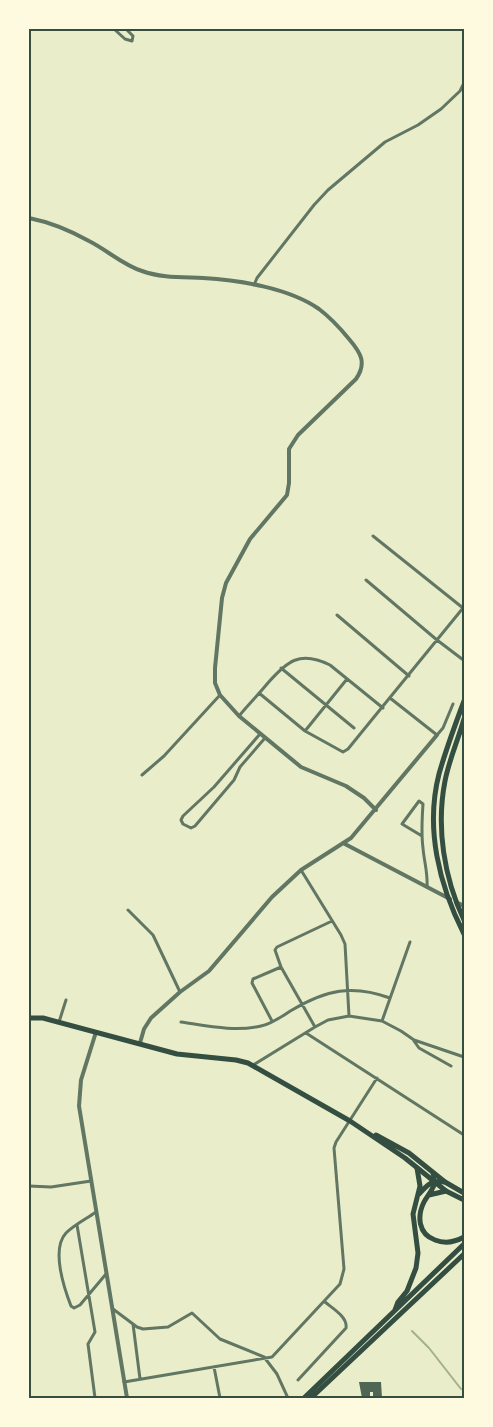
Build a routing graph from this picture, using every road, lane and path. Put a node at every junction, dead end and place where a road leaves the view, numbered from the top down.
1 (114, 29) edge
2 (126, 29) edge
3 (464, 83) edge
4 (29, 218) edge
5 (254, 286) junction
6 (373, 536) dead end
7 (366, 580) dead end
8 (337, 615) dead end
9 (437, 640) junction
10 (462, 659) dead end
11 (281, 668) junction
12 (409, 676) junction
13 (347, 679) junction
14 (259, 693) junction
15 (220, 695) junction
16 (390, 698) junction
17 (464, 701) edge
18 (453, 704) dead end
19 (326, 705) junction
20 (383, 708) junction
21 (239, 716) junction
22 (464, 719) edge
23 (354, 728) dead end
24 (305, 731) junction
25 (260, 734) junction
26 (437, 735) junction
27 (265, 738) junction
28 (142, 775) dead end
29 (376, 810) junction
30 (422, 836) junction
31 (343, 843) junction
32 (301, 870) junction
33 (427, 887) junction
34 (464, 906) edge
35 (128, 910) dead end
36 (464, 920) edge
37 (332, 921) junction
38 (464, 934) edge
39 (410, 942) dead end
40 (281, 967) junction
41 (347, 990) junction
42 (180, 992) junction
43 (390, 998) junction
44 (66, 1000) dead end
45 (302, 1004) junction
46 (349, 1016) junction
47 (29, 1018) edge
48 (382, 1021) junction
49 (59, 1022) junction
50 (181, 1022) dead end
51 (272, 1022) junction
52 (315, 1027) junction
53 (96, 1032) junction
54 (306, 1033) junction
55 (414, 1040) junction
56 (140, 1043) junction
57 (464, 1057) edge
58 (252, 1065) junction
59 (451, 1066) dead end
60 (376, 1078) junction
61 (350, 1121) junction
62 (364, 1130) junction
63 (464, 1136) edge
64 (417, 1168) junction
65 (434, 1173) junction
66 (91, 1181) junction
67 (434, 1182) junction
68 (445, 1182) junction
69 (29, 1186) edge
70 (446, 1191) junction
71 (464, 1193) edge
72 (419, 1194) junction
73 (429, 1195) junction
74 (464, 1200) edge
75 (96, 1212) junction
76 (77, 1225) junction
77 (464, 1237) edge
78 (464, 1244) edge
79 (464, 1254) edge
80 (106, 1274) junction
81 (89, 1295) junction
82 (324, 1302) junction
83 (113, 1309) junction
84 (395, 1310) junction
85 (133, 1324) junction
86 (214, 1367) junction
87 (140, 1379) junction
88 (298, 1380) dead end
89 (124, 1382) junction
90 (309, 1397) edge
91 (95, 1398) edge
92 (127, 1398) edge
93 (220, 1398) edge
94 (288, 1398) edge

1 - 2 street
3 - 5 street
4 - 5 street
5 - 15 street
6 - 9 street
7 - 9 street
8 - 12 street
9 - 10 street
9 - 12 street
11 - 13 street
11 - 14 street
11 - 19 street
12 - 16 street
13 - 19 street
13 - 20 street
14 - 21 street
14 - 24 street
15 - 21 street
15 - 28 street
16 - 20 street
16 - 26 street
17 - 38 main road
18 - 26 street
19 - 23 street
19 - 24 street
20 - 24 street
21 - 25 street
22 - 36 main road
25 - 27 street
25 - 27 street
26 - 29 street
27 - 29 street
29 - 31 street
30 - 30 street
30 - 33 street
31 - 32 street
31 - 33 street
32 - 37 street
32 - 42 street
33 - 34 street
35 - 42 street
37 - 40 street
37 - 41 street
39 - 43 street
40 - 45 street
40 - 51 street
41 - 43 street
41 - 45 street
41 - 46 street
42 - 56 street
43 - 48 street
44 - 49 street
45 - 51 street
45 - 52 street
46 - 48 street
46 - 52 street
47 - 49 main road
48 - 55 street
49 - 53 main road
50 - 51 street
52 - 54 street
53 - 56 main road
53 - 66 street
54 - 58 street
54 - 60 street
55 - 57 street
55 - 59 street
56 - 58 main road
58 - 61 main road
60 - 61 street
60 - 63 street
61 - 62 main road
61 - 82 street
62 - 64 main road
62 - 65 main road
64 - 67 main road
64 - 72 main road
65 - 67 main road
65 - 68 main road
66 - 69 street
66 - 75 street
67 - 68 main road
67 - 70 main road
67 - 72 main road
67 - 73 main road
68 - 71 main road
70 - 73 main road
70 - 74 main road
72 - 84 main road
73 - 77 main road
75 - 76 street
75 - 80 street
76 - 81 street
76 - 81 street
78 - 84 main road
79 - 90 main road
80 - 81 street
80 - 83 street
81 - 91 street
82 - 86 street
82 - 88 street
83 - 85 street
83 - 89 street
84 - 90 main road
85 - 87 street
85 - 94 street
86 - 87 street
86 - 93 street
87 - 89 street
89 - 92 street

